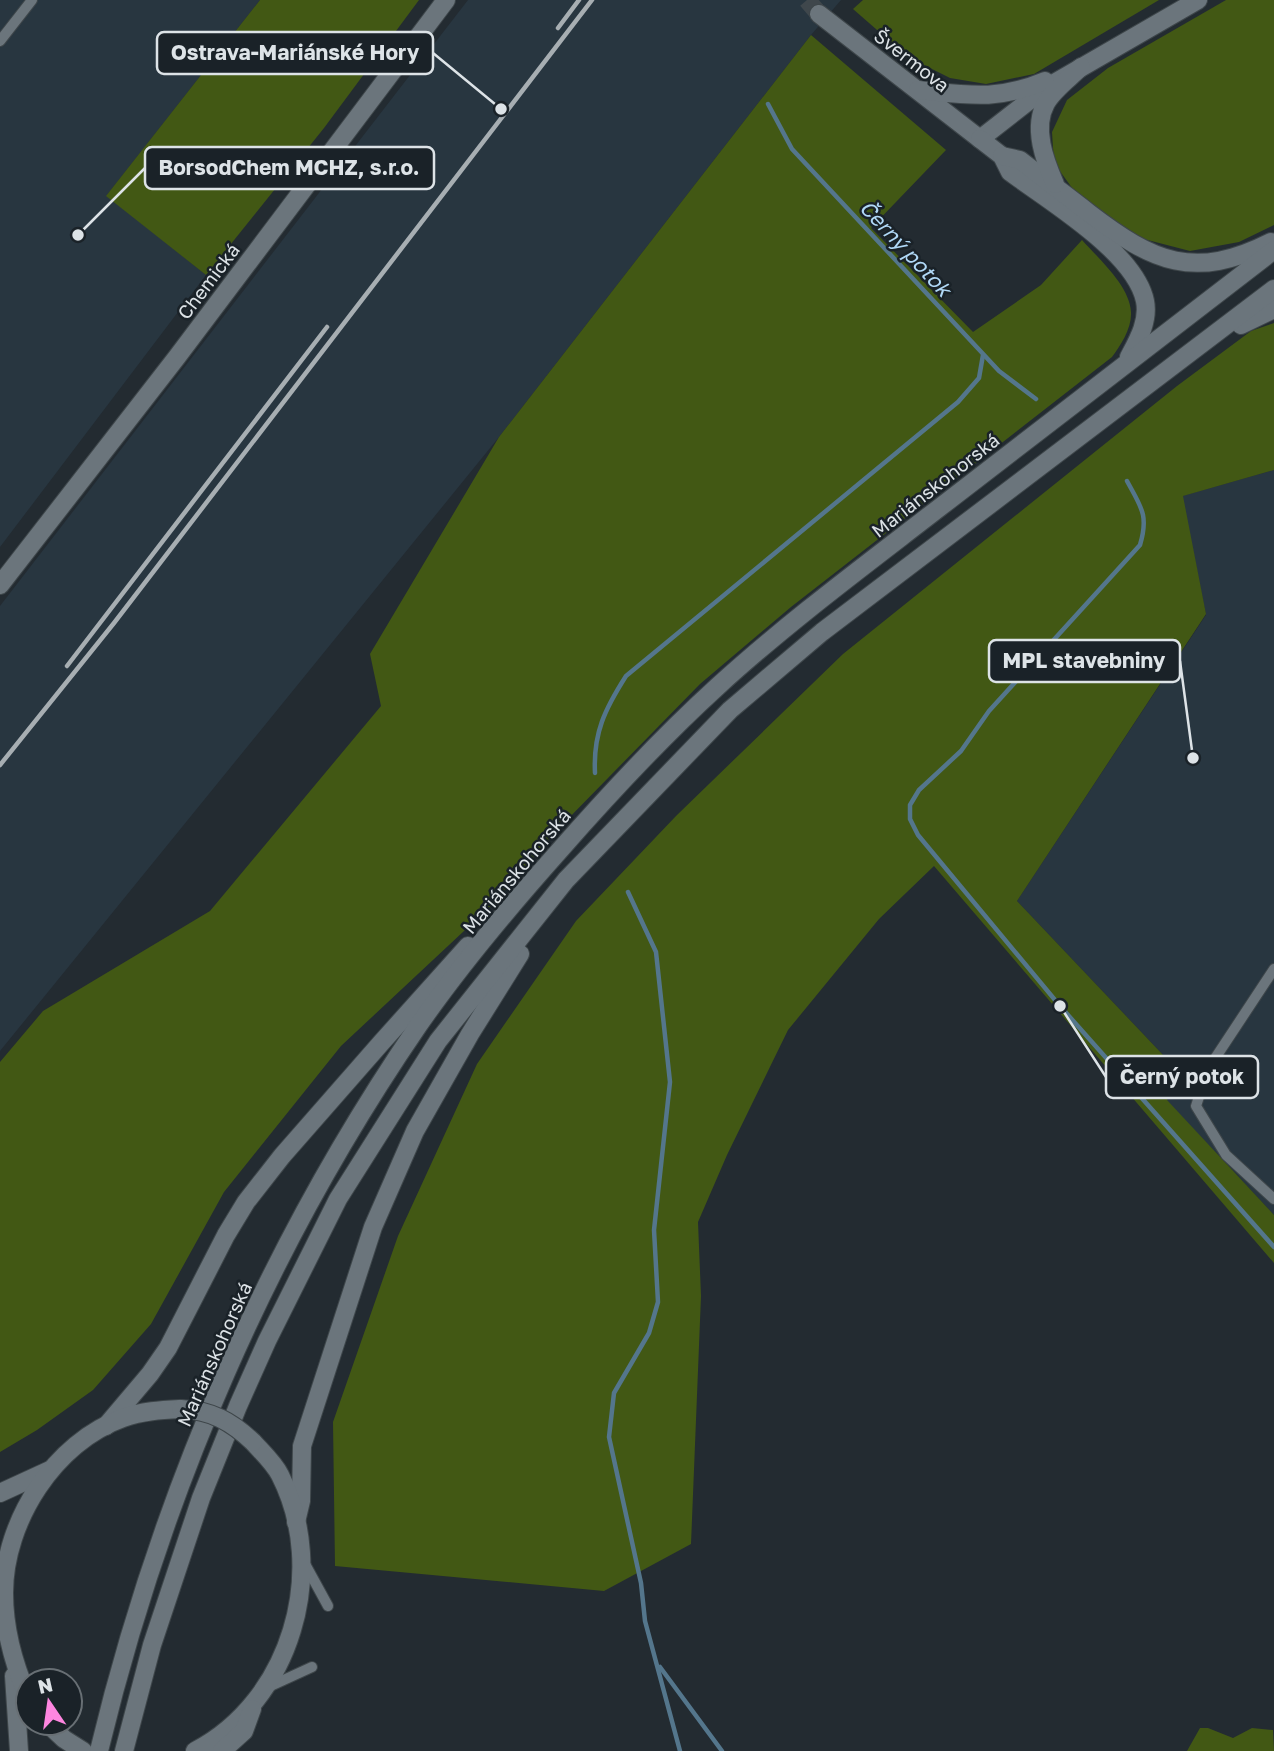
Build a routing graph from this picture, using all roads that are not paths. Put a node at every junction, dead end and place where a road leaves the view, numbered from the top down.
1 (32, 0) edge
2 (446, 0) edge
3 (1198, 0) edge
4 (819, 14) tunnel mouth
5 (0, 41) edge
6 (1081, 66) junction
7 (917, 90) junction
8 (980, 139) junction
9 (1002, 156) junction
10 (1056, 187) junction
11 (1274, 241) edge
12 (1274, 250) edge
13 (1274, 289) edge
14 (1274, 309) edge
15 (1206, 341) junction
16 (1126, 363) junction
17 (0, 585) edge
18 (566, 880) junction
19 (509, 908) junction
20 (1274, 970) edge
21 (1274, 1199) edge
22 (106, 1426) junction
23 (50, 1470) junction
24 (0, 1493) edge
25 (296, 1522) junction
26 (302, 1559) junction
27 (328, 1606) dead end
28 (3, 1612) edge
29 (11, 1644) junction
30 (19, 1667) edge
31 (312, 1667) dead end
32 (259, 1696) junction
33 (62, 1737) edge
34 (19, 1751) edge
35 (83, 1751) edge
36 (99, 1751) edge
37 (124, 1751) edge
38 (195, 1751) edge
39 (222, 1751) edge

1 - 5 lane
2 - 17 main road, Chemická
3 - 6 main road
4 - 7 main road, Švermova
6 - 7 main road
6 - 8 main road
6 - 10 main road
7 - 8 main road, Švermova
8 - 9 main road, Švermova
9 - 10 main road
9 - 16 main road
10 - 11 main road
12 - 16 main road, Mariánskohorská
13 - 15 main road
14 - 15 main road
15 - 18 main road
16 - 19 main road, Mariánskohorská
18 - 25 main road
18 - 37 main road
19 - 22 main road
19 - 36 main road, Mariánskohorská
20 - 21 lane
22 - 23 main road
22 - 25 main road, bridge
23 - 24 main road
23 - 28 main road
25 - 26 main road
26 - 27 lane
26 - 32 main road
28 - 29 main road
29 - 30 main road
29 - 34 main road
31 - 32 lane
32 - 38 main road
32 - 39 main road
33 - 35 main road

